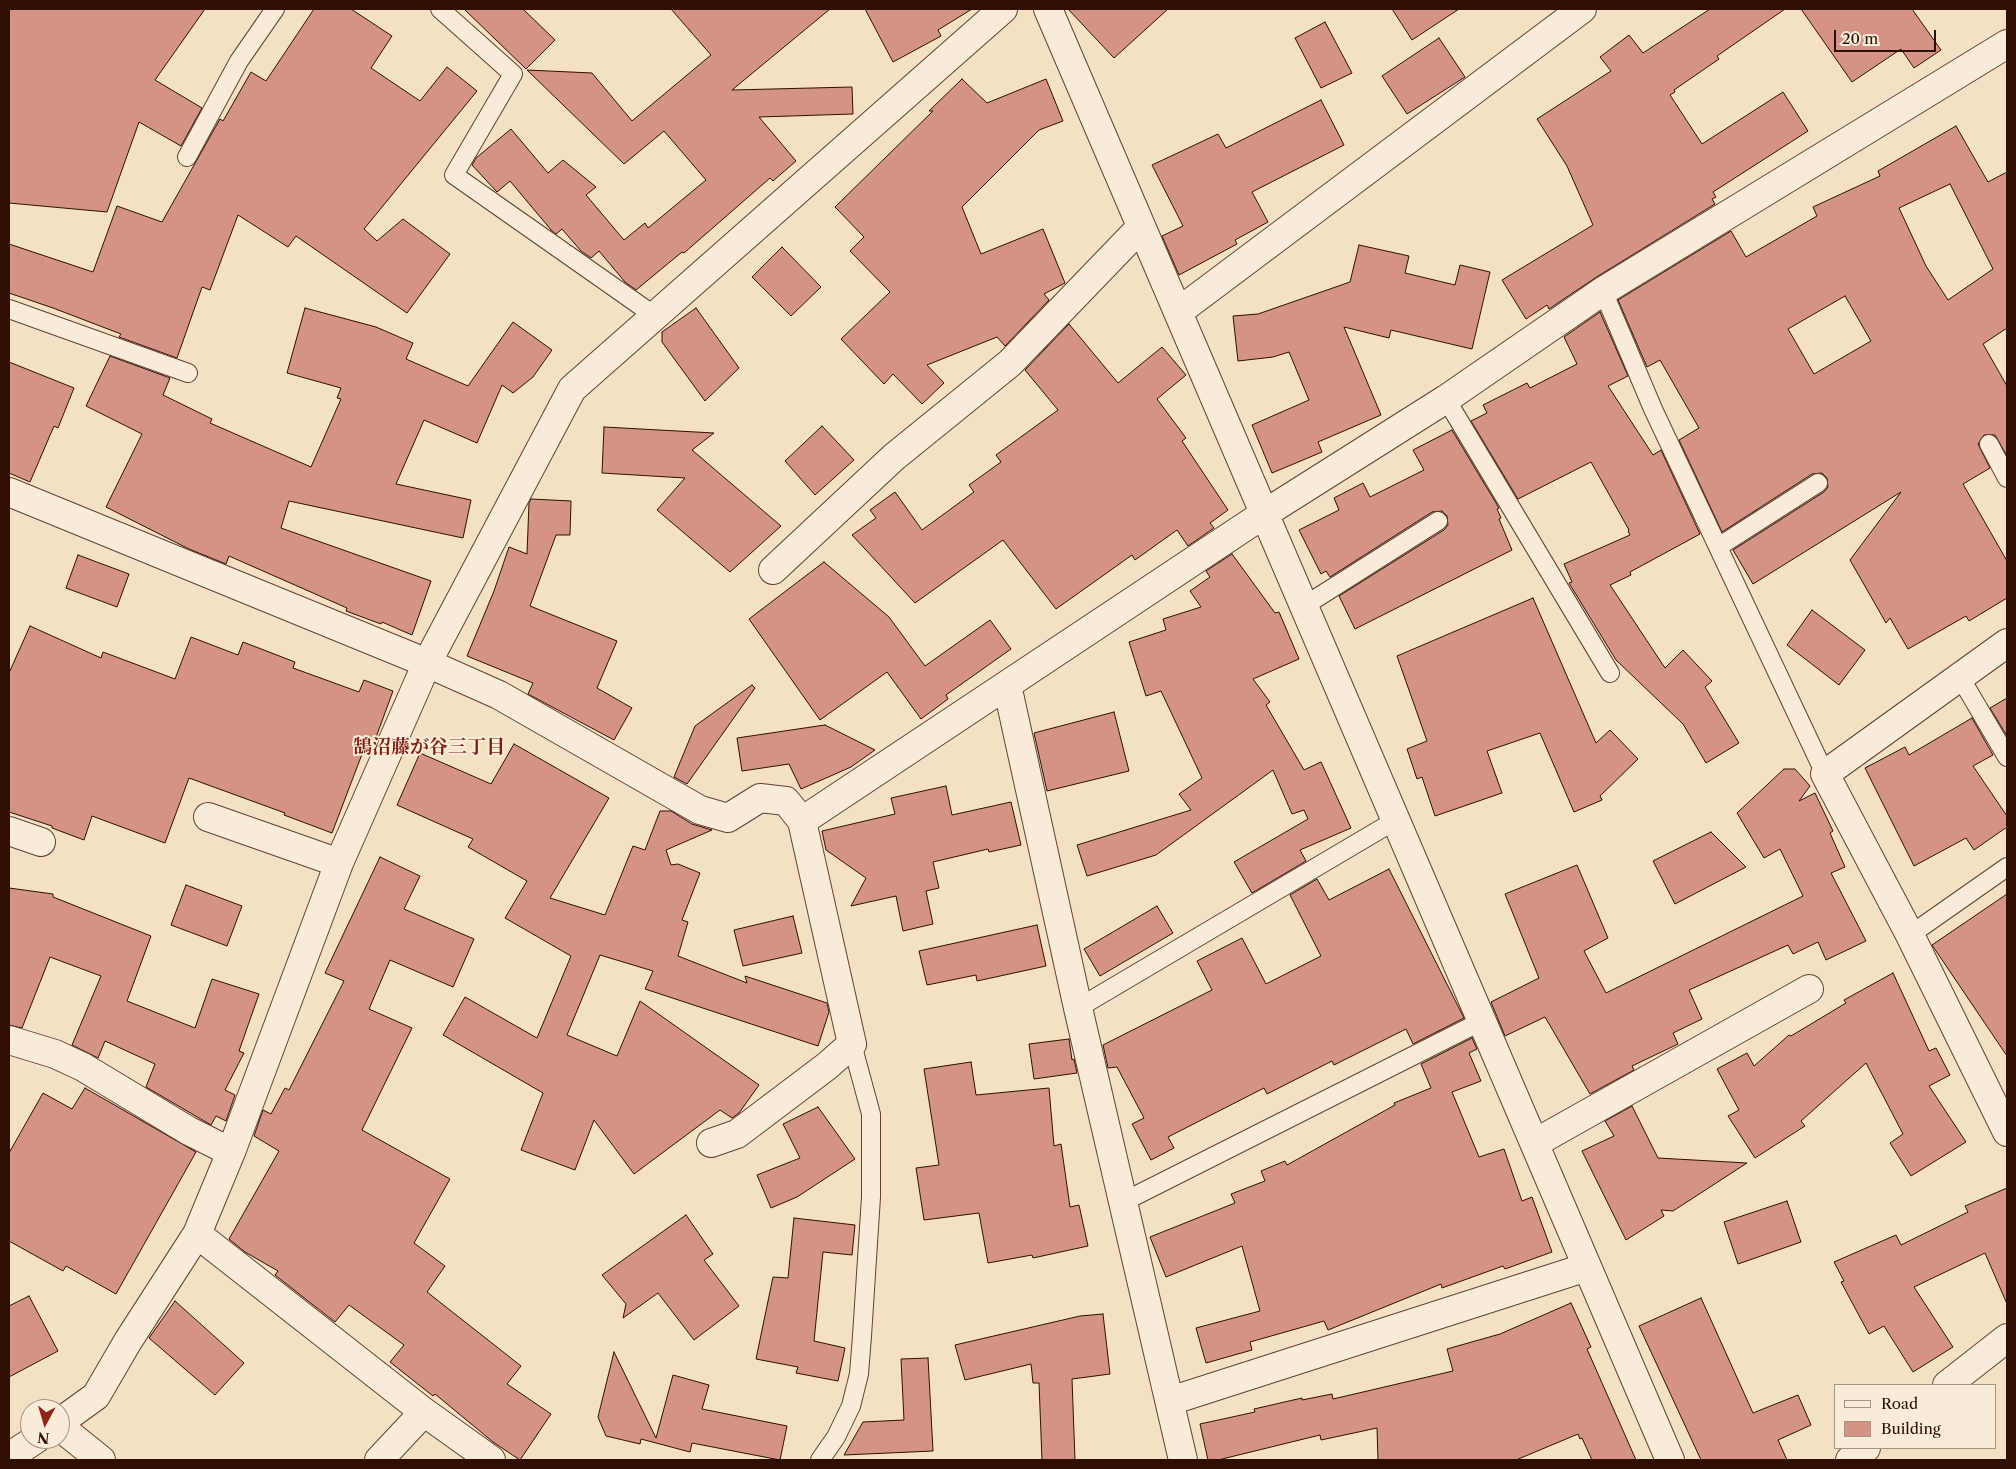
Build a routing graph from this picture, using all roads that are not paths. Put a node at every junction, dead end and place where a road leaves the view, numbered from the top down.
1 (275, 9) edge
2 (440, 9) edge
3 (1003, 9) edge
4 (1048, 9) edge
5 (1582, 9) edge
6 (2007, 44) edge
7 (187, 157) dead end
8 (1141, 227) junction
9 (1603, 291) junction
10 (9, 310) edge
11 (1178, 312) junction
12 (656, 316) junction
13 (188, 373) dead end
14 (1446, 399) junction
15 (1989, 444) dead end
16 (2007, 478) edge
17 (1818, 483) dead end
18 (9, 492) edge
19 (1264, 514) junction
20 (1438, 521) dead end
21 (1718, 547) junction
22 (773, 570) dead end
23 (1304, 606) junction
24 (2007, 643) edge
25 (427, 663) junction
26 (1610, 673) dead end
27 (1960, 677) junction
28 (1008, 685) junction
29 (2007, 757) edge
30 (1825, 774) junction
31 (208, 817) dead end
32 (1396, 820) junction
33 (802, 821) junction
34 (9, 831) edge
35 (41, 842) dead end
36 (339, 863) junction
37 (2007, 867) edge
38 (1910, 935) junction
39 (1809, 989) dead end
40 (1078, 1008) junction
41 (1482, 1021) junction
42 (9, 1040) edge
43 (852, 1044) junction
44 (2007, 1132) edge
45 (711, 1142) dead end
46 (1535, 1143) junction
47 (231, 1152) junction
48 (1125, 1202) junction
49 (197, 1234) junction
50 (1587, 1267) junction
51 (2007, 1338) edge
52 (1947, 1384) edge
53 (1170, 1401) junction
54 (424, 1412) junction
55 (70, 1415) edge
56 (70, 1435) edge
57 (21, 1449) edge
58 (1865, 1449) edge
59 (9, 1457) edge
60 (101, 1460) edge
61 (379, 1460) edge
62 (491, 1460) edge
63 (820, 1460) edge
64 (1183, 1460) edge
65 (1670, 1460) edge
66 (1850, 1460) edge

1 - 7 lane
2 - 12 lane
3 - 12 street
4 - 8 street
5 - 11 street
6 - 9 street
8 - 11 street
8 - 22 street
9 - 14 street
9 - 21 lane
10 - 13 lane
11 - 19 street
12 - 25 street
14 - 19 street
14 - 26 lane
15 - 16 lane
17 - 21 lane
18 - 25 street
19 - 23 street
19 - 28 street
20 - 23 lane
21 - 30 lane
23 - 32 street
24 - 27 street
25 - 33 street
25 - 36 street
27 - 29 lane
27 - 30 street
28 - 33 street
28 - 40 street
30 - 38 street
31 - 36 street
32 - 40 lane
32 - 41 street
33 - 43 street
34 - 35 street
36 - 47 street
37 - 38 lane
38 - 44 street
39 - 46 street
40 - 48 street
41 - 46 street
41 - 48 lane
42 - 47 street
43 - 45 street
43 - 63 lane
46 - 50 street
47 - 49 street
48 - 53 street
49 - 54 street
49 - 55 street
50 - 53 street
50 - 65 street
51 - 52 street
53 - 64 street
54 - 61 street
54 - 62 street
56 - 60 street
57 - 59 street
58 - 66 street

